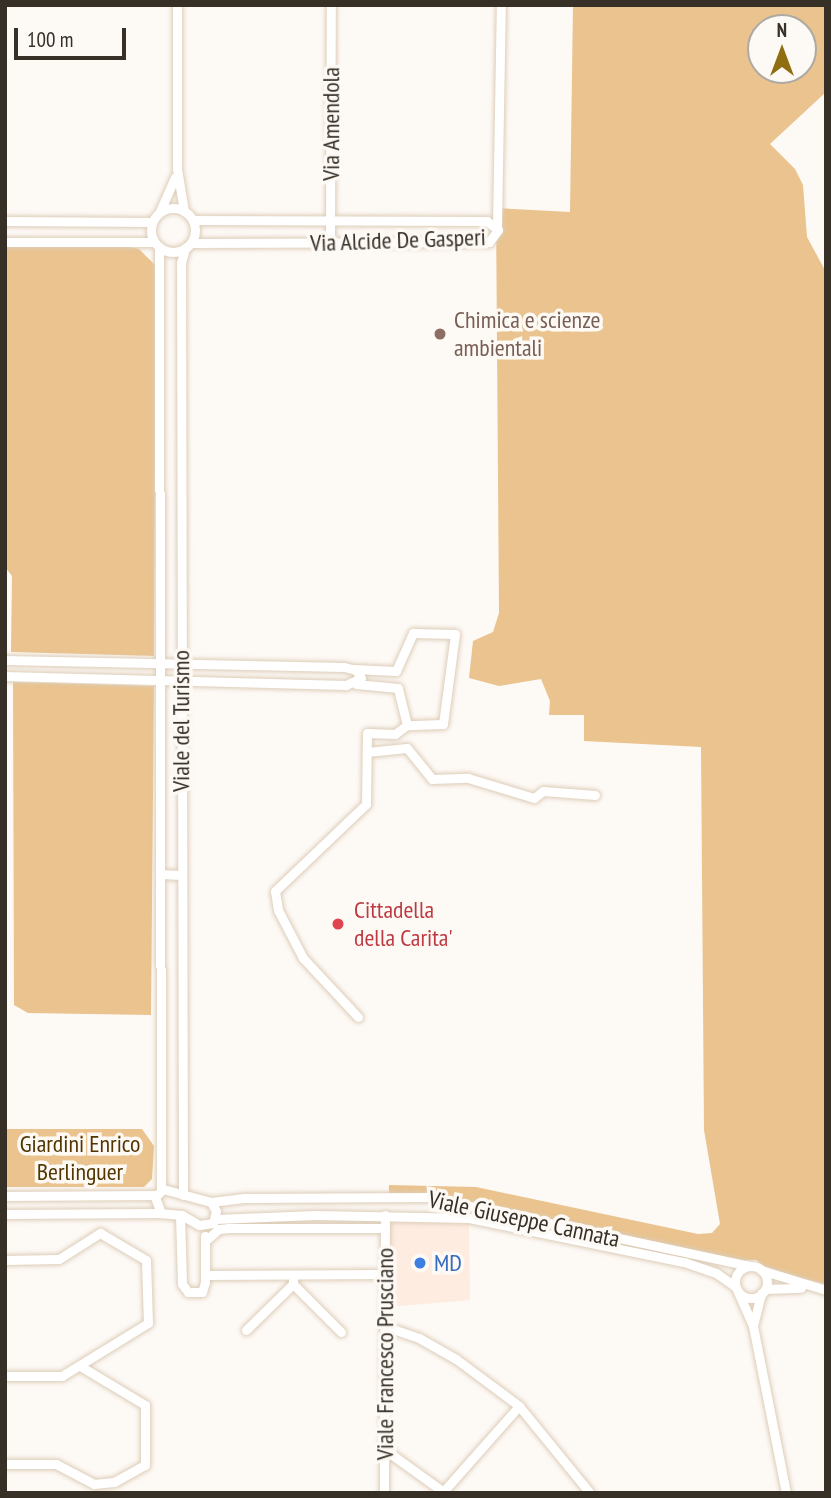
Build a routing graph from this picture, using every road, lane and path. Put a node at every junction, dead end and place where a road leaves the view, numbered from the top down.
1 (177, 5) edge
2 (331, 5) edge
3 (500, 5) edge
4 (177, 169) junction
5 (160, 211) junction
6 (184, 211) junction
7 (193, 220) junction
8 (5, 221) edge
9 (330, 221) junction
10 (152, 222) junction
11 (497, 225) junction
12 (5, 242) edge
13 (330, 243) junction
14 (156, 245) junction
15 (188, 246) junction
16 (5, 660) edge
17 (161, 663) junction
18 (181, 664) junction
19 (353, 669) junction
20 (5, 676) edge
21 (161, 679) junction
22 (181, 679) junction
23 (356, 684) junction
24 (407, 725) junction
25 (367, 752) junction
26 (596, 794) dead end
27 (161, 874) junction
28 (181, 875) junction
29 (358, 1017) dead end
30 (162, 1075) junction
31 (182, 1075) junction
32 (158, 1193) junction
33 (183, 1195) junction
34 (5, 1196) edge
35 (211, 1202) junction
36 (161, 1213) junction
37 (5, 1214) edge
38 (99, 1214) junction
39 (180, 1215) junction
40 (385, 1215) junction
41 (215, 1219) junction
42 (206, 1226) junction
43 (385, 1228) junction
44 (100, 1233) junction
45 (205, 1241) junction
46 (5, 1260) edge
47 (756, 1268) junction
48 (384, 1274) junction
49 (205, 1275) junction
50 (293, 1279) junction
51 (737, 1289) junction
52 (763, 1291) junction
53 (826, 1291) edge
54 (384, 1326) junction
55 (753, 1326) junction
56 (246, 1330) dead end
57 (341, 1332) dead end
58 (80, 1366) junction
59 (5, 1376) edge
60 (519, 1406) junction
61 (384, 1449) junction
62 (5, 1464) edge
63 (101, 1488) edge
64 (443, 1492) edge
65 (384, 1493) edge
66 (590, 1493) edge
67 (786, 1493) edge

1 - 4 street
2 - 9 street, Via Amendola
3 - 11 street
4 - 5 street
4 - 6 street
5 - 6 street
5 - 10 street
6 - 7 street
7 - 9 street, Via Alcide De Gasperi
7 - 15 street
8 - 10 street
9 - 11 street, Via Alcide De Gasperi
9 - 13 street, Via Amendola
10 - 14 street
11 - 13 street, Via Alcide De Gasperi
12 - 14 street
13 - 15 street, Via Alcide De Gasperi
14 - 15 street
14 - 17 street, Viale del Turismo
15 - 18 street, Viale del Turismo
16 - 17 street
17 - 18 street
17 - 21 street, Viale del Turismo
18 - 19 street
18 - 22 street, Viale del Turismo
19 - 23 street
19 - 24 street
20 - 21 street
21 - 22 street
21 - 27 street, Viale del Turismo
22 - 23 street
22 - 28 street, Viale del Turismo
23 - 24 street
24 - 25 street
25 - 26 street
25 - 29 street
27 - 28 street
27 - 30 street, Viale del Turismo
28 - 31 street, Viale del Turismo
30 - 31 street
30 - 32 street, Viale del Turismo
31 - 33 street, Viale del Turismo
32 - 33 street, Viale Giuseppe Cannata
32 - 34 street, Viale Giuseppe Cannata
32 - 36 street
33 - 35 street, Viale Giuseppe Cannata
35 - 41 street
35 - 47 street, Viale Giuseppe Cannata
36 - 38 street
36 - 39 street
37 - 38 street
38 - 44 street
39 - 42 street
39 - 49 street
40 - 41 street, Viale Giuseppe Cannata
40 - 43 street, Viale Francesco Prusciano
40 - 51 street, Viale Giuseppe Cannata
41 - 42 street
42 - 45 street
43 - 45 street
43 - 48 street, Viale Francesco Prusciano
44 - 46 street
44 - 58 street
45 - 49 street
47 - 51 street
47 - 52 street
47 - 53 street, Viale Giuseppe Cannata
48 - 50 street
48 - 54 street, Viale Francesco Prusciano
49 - 50 street
50 - 56 street
50 - 57 street
51 - 52 street
51 - 55 street
52 - 53 street, Viale Giuseppe Cannata
52 - 55 street
54 - 60 street
54 - 61 street, Viale Francesco Prusciano
55 - 67 street
58 - 59 street
58 - 63 street
60 - 64 street
60 - 66 street
61 - 64 street
61 - 65 street, Viale Francesco Prusciano
62 - 63 street

